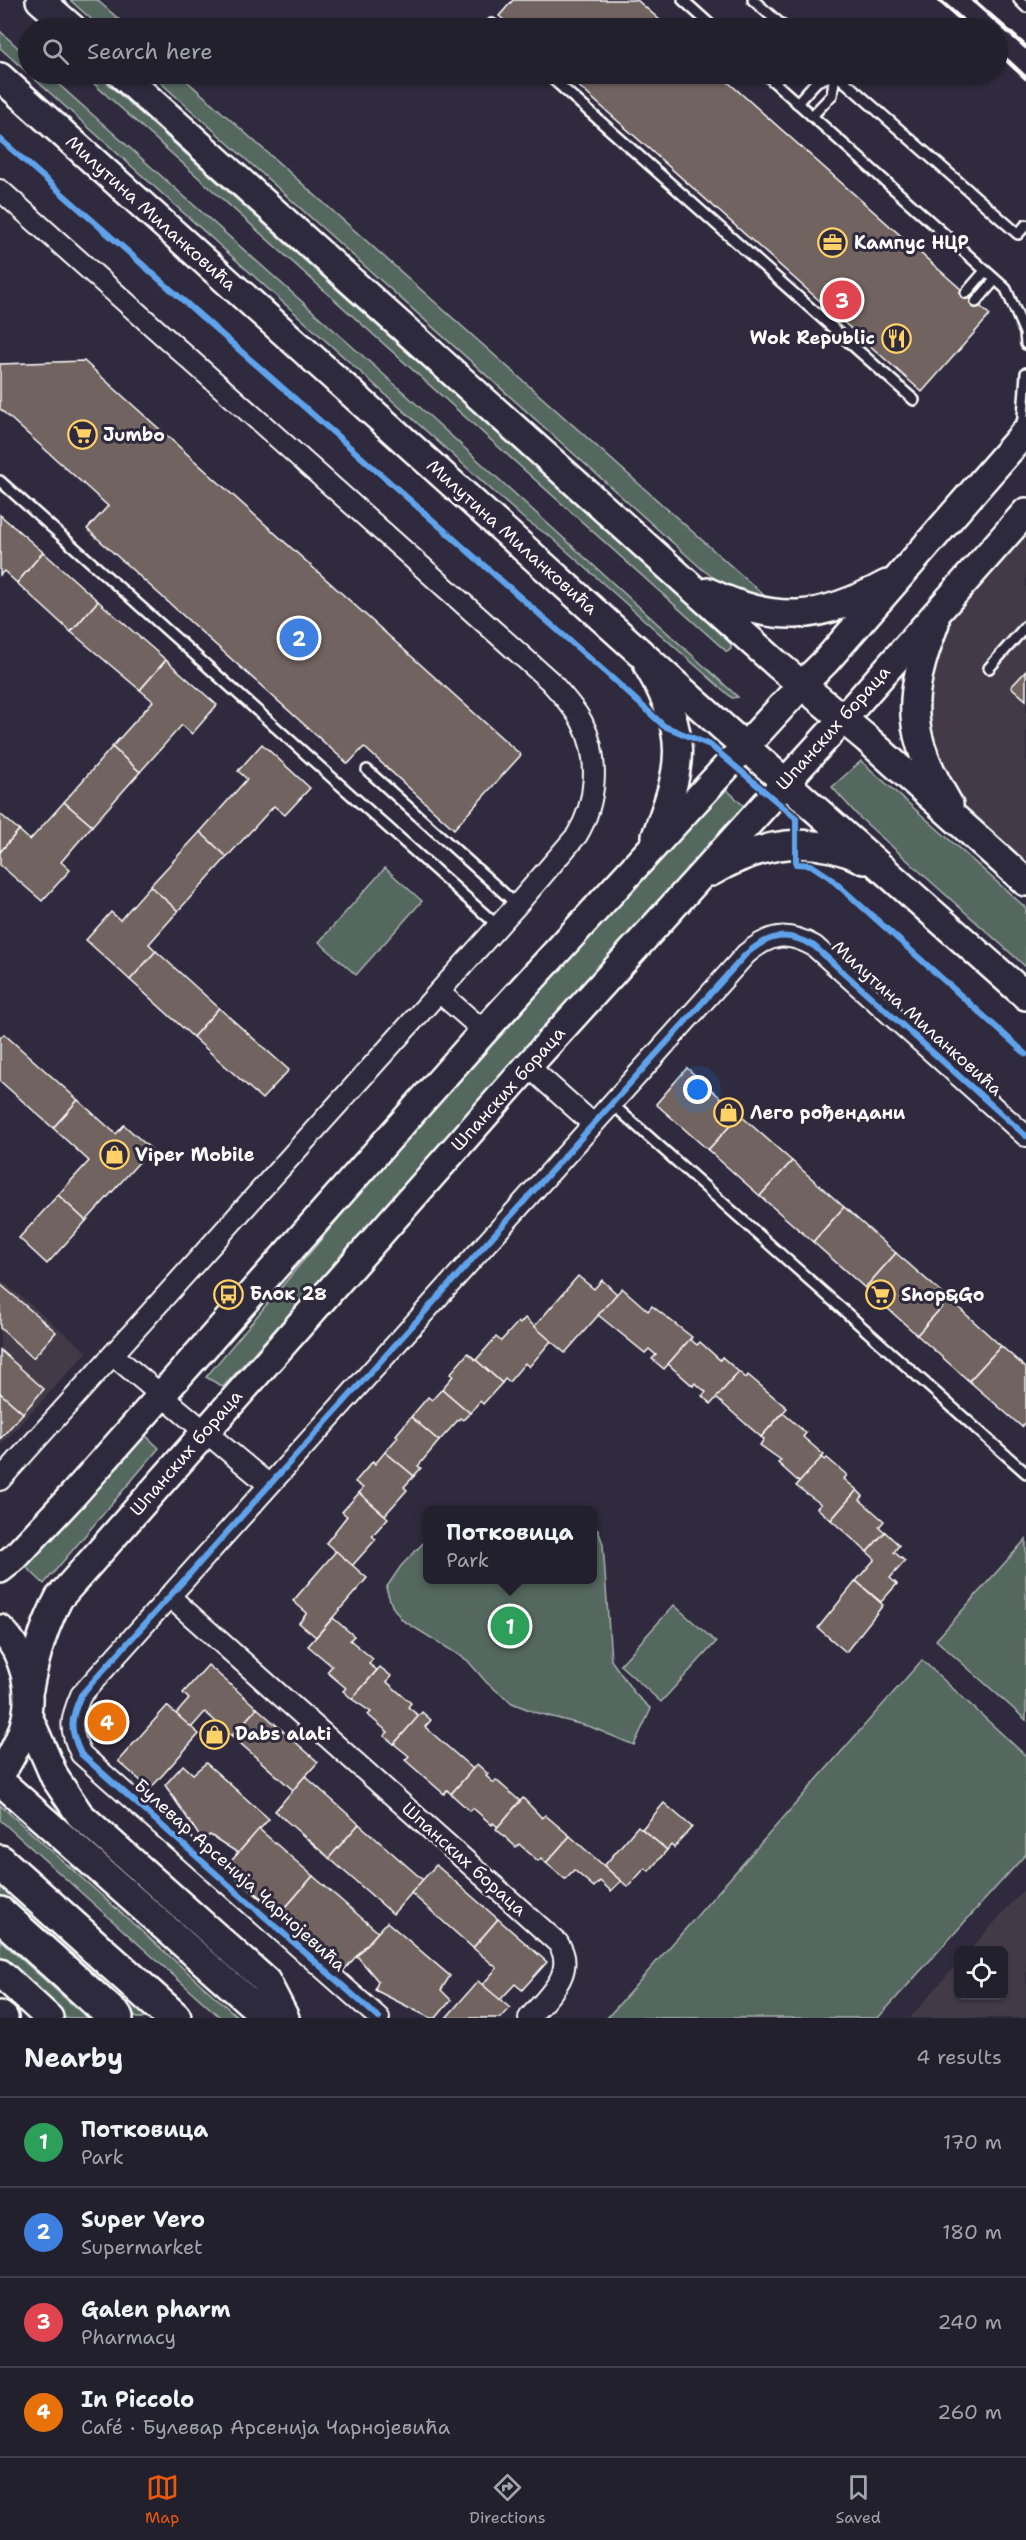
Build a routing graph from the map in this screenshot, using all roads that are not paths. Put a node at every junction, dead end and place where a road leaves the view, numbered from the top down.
1 (40, 0) edge
2 (683, 0) edge
3 (753, 0) edge
4 (1018, 0) edge
5 (1026, 7) edge
6 (61, 18) edge
7 (703, 18) edge
8 (774, 18) edge
9 (0, 77) edge
10 (133, 84) edge
11 (558, 84) edge
12 (776, 84) edge
13 (814, 84) edge
14 (834, 84) edge
15 (846, 84) edge
16 (797, 103) junction
17 (812, 116) junction
18 (0, 190) edge
19 (1026, 225) edge
20 (1018, 234) junction
21 (1026, 241) edge
22 (985, 271) junction
23 (995, 280) junction
24 (966, 293) dead end
25 (976, 302) dead end
26 (1025, 334) edge
27 (1026, 344) edge
28 (897, 370) dead end
29 (1026, 373) edge
30 (890, 379) junction
31 (908, 379) dead end
32 (900, 388) junction
33 (914, 400) dead end
34 (1024, 434) edge
35 (0, 481) edge
36 (1026, 512) edge
37 (899, 578) junction
38 (685, 582) junction
39 (940, 608) junction
40 (1026, 626) edge
41 (640, 652) junction
42 (989, 668) dead end
43 (801, 685) junction
44 (842, 720) junction
45 (745, 747) junction
46 (367, 770) dead end
47 (786, 782) junction
48 (960, 822) junction
49 (650, 850) junction
50 (885, 870) junction
51 (1026, 882) edge
52 (691, 886) junction
53 (517, 905) junction
54 (498, 926) junction
55 (439, 992) junction
56 (1026, 996) edge
57 (484, 1031) junction
58 (528, 1066) junction
59 (612, 1103) junction
60 (593, 1124) junction
61 (1026, 1136) edge
62 (114, 1355) junction
63 (161, 1395) junction
64 (205, 1431) junction
65 (1026, 1473) edge
66 (0, 1480) edge
67 (268, 1484) junction
68 (7, 1563) edge
69 (169, 1596) junction
70 (0, 1629) edge
71 (29, 1689) junction
72 (28, 1716) junction
73 (0, 1776) edge
74 (0, 1781) edge
75 (0, 1862) edge
76 (0, 1914) edge
77 (0, 1973) edge
78 (0, 2015) edge
79 (4, 2018) edge
80 (49, 2018) edge
81 (116, 2018) edge
82 (174, 2018) edge
83 (267, 2018) edge
84 (285, 2018) edge
85 (379, 2018) edge
86 (529, 2018) edge

1 - 6 street
2 - 7 lane
3 - 8 lane
4 - 5 lane
9 - 41 street, Милутина Миланковића
10 - 38 street
11 - 30 lane
12 - 16 lane
13 - 16 lane
14 - 17 lane
15 - 20 lane
16 - 17 lane
17 - 22 lane
18 - 53 street
19 - 20 lane
20 - 21 lane
22 - 23 lane
22 - 24 lane
23 - 25 lane
23 - 26 lane
26 - 27 lane
28 - 30 lane
29 - 34 lane
30 - 32 lane
31 - 32 lane
32 - 33 lane
34 - 37 street
35 - 54 lane
36 - 39 street, Шпанских бораца
37 - 38 street
37 - 43 street
38 - 43 street
39 - 44 street, Шпанских бораца
39 - 48 street
40 - 42 lane
41 - 45 street, Милутина Миланковића
41 - 49 street
43 - 44 street
43 - 45 street
44 - 47 street, Шпанских бораца
44 - 48 street
45 - 47 street, Милутина Миланковића
45 - 49 street
46 - 53 lane
47 - 50 street, Милутина Миланковића
47 - 52 street, Шпанских бораца
48 - 51 street
49 - 57 street
50 - 52 street
50 - 56 street, Милутина Миланковића
52 - 58 street, Шпанских бораца
53 - 54 street
54 - 55 street
55 - 57 street
55 - 62 street
57 - 63 street
58 - 60 street
58 - 64 street, Шпанских бораца
59 - 60 street
59 - 61 street, Милутина Миланковића
59 - 65 lane
60 - 67 street
62 - 63 street
62 - 66 street
63 - 64 street
63 - 68 street
64 - 67 street
64 - 71 street, Шпанских бораца
67 - 69 street
69 - 85 street, Булевар Арсенија Чарнојевића
69 - 86 street, Шпанских бораца
70 - 71 street
71 - 72 street
72 - 73 street
72 - 84 street
74 - 83 street
75 - 82 highway
76 - 81 highway
77 - 80 street
78 - 79 street

